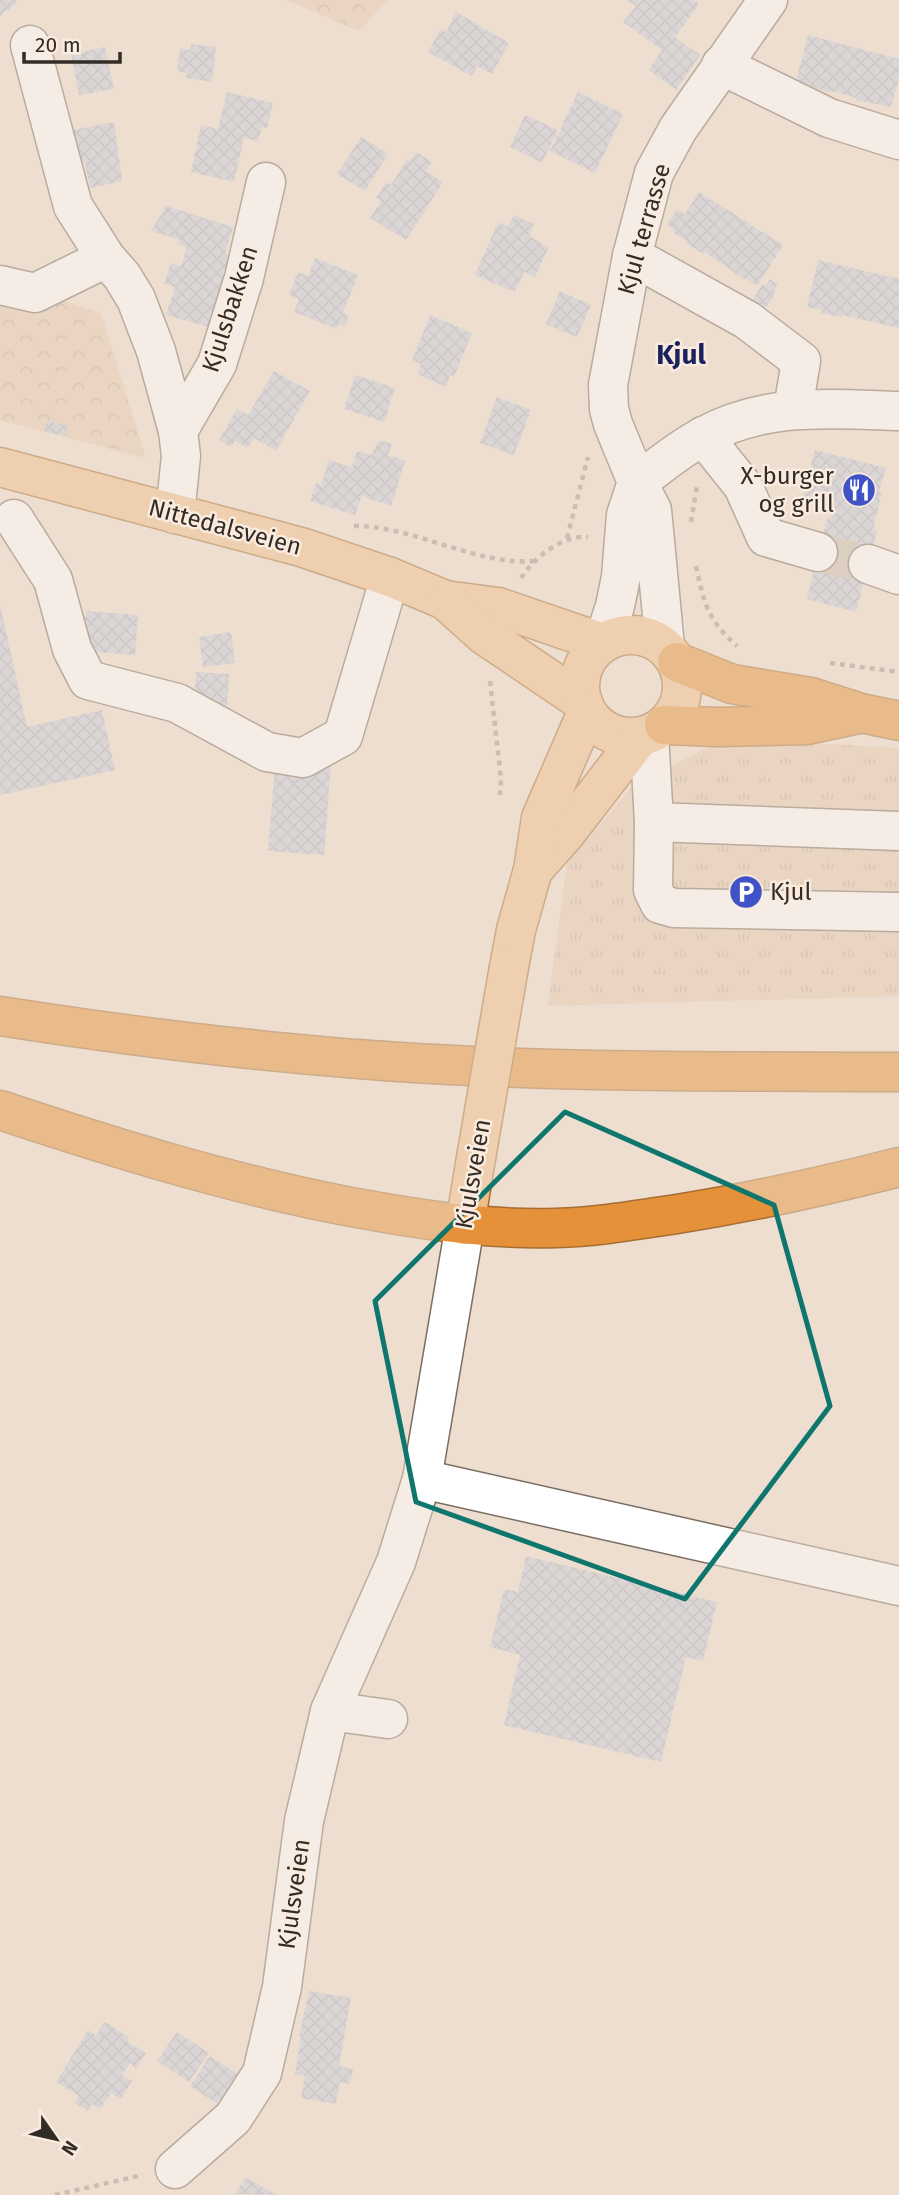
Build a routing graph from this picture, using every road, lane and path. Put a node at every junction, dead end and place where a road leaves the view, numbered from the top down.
1 (768, 0) edge
2 (30, 45) dead end
3 (721, 65) junction
4 (899, 140) edge
5 (266, 182) dead end
6 (632, 256) junction
7 (106, 258) junction
8 (0, 285) edge
9 (609, 409) junction
10 (793, 409) junction
11 (899, 411) edge
12 (178, 431) junction
13 (712, 446) junction
14 (16, 471) edge
15 (637, 482) junction
16 (176, 514) junction
17 (7, 519) edge
18 (691, 530) dead end
19 (567, 538) junction
20 (596, 539) dead end
21 (301, 547) junction
22 (818, 552) tunnel mouth
23 (693, 554) dead end
24 (534, 561) junction
25 (390, 577) junction
26 (519, 585) dead end
27 (446, 600) junction
28 (603, 643) junction
29 (744, 649) dead end
30 (671, 654) junction
31 (826, 663) dead end
32 (899, 672) edge
33 (490, 678) dead end
34 (585, 707) junction
35 (861, 713) junction
36 (899, 721) edge
37 (651, 732) junction
38 (500, 795) dead end
39 (654, 822) junction
40 (899, 831) edge
41 (533, 870) junction
42 (899, 912) edge
43 (0, 1016) edge
44 (899, 1072) edge
45 (0, 1110) edge
46 (899, 1167) edge
47 (465, 1225) junction
48 (422, 1479) junction
49 (899, 1587) edge
50 (330, 1712) junction
51 (388, 1719) dead end
52 (174, 2169) joint
53 (55, 2195) edge

1 - 3 street, Kjul terrasse
2 - 7 street, Kjulsbakken
3 - 4 street
3 - 6 street, Kjul terrasse
5 - 12 street, Kjulsbakken
6 - 9 street, Kjul terrasse
6 - 10 street
7 - 8 street
7 - 12 street, Kjulsbakken
9 - 15 street, Kjul terrasse
9 - 19 path
10 - 11 street
10 - 13 street
12 - 16 street, Kjulsbakken
13 - 15 street
13 - 18 path
13 - 22 street
14 - 16 main road, Nittedalsveien
14 - 17 street
15 - 28 street
15 - 30 street, Kjul terrasse
16 - 21 main road, Nittedalsveien
17 - 25 street
19 - 20 path
19 - 24 path
21 - 24 path
21 - 25 main road, Nittedalsveien
23 - 29 path
24 - 26 path
25 - 27 main road, Nittedalsveien
27 - 28 main road, Nittedalsveien
27 - 34 main road, Nittedalsveien
28 - 30 main road
28 - 34 main road
30 - 35 highway
30 - 37 main road
31 - 32 path
33 - 38 path
34 - 37 main road
34 - 41 main road, Kjulsveien
35 - 36 highway
35 - 37 highway
37 - 39 street
37 - 41 main road, Kjulsveien
39 - 40 street
39 - 42 street
41 - 47 main road, Kjulsveien, bridge
43 - 44 highway
45 - 47 highway
46 - 47 highway
47 - 48 street, Kjulsveien
48 - 49 street
48 - 50 street, Kjulsveien
50 - 51 street
50 - 52 street, Kjulsveien
52 - 53 path

